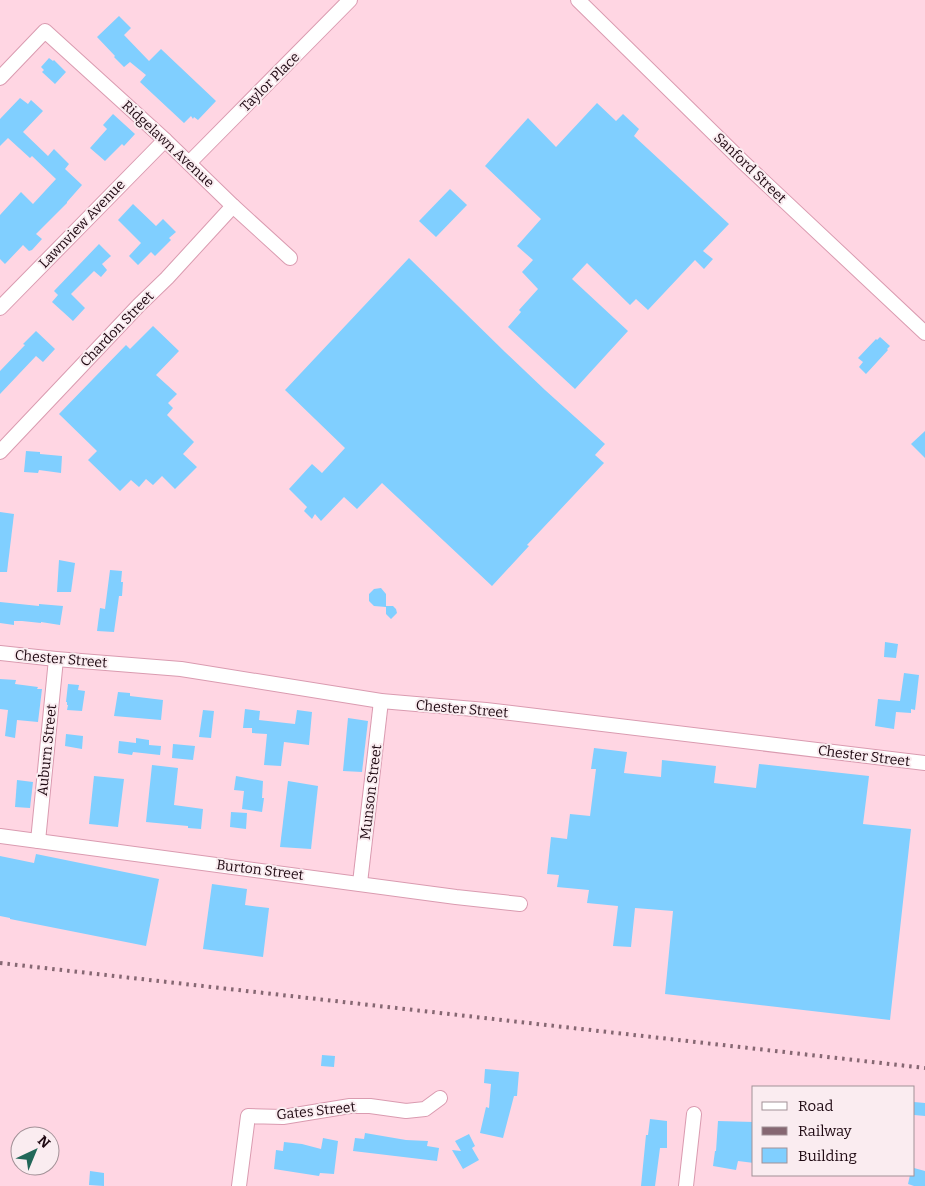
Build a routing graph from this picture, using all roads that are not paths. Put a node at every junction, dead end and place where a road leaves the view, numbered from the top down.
1 (350, 0) edge
2 (578, 0) edge
3 (0, 78) edge
4 (165, 140) junction
5 (189, 163) junction
6 (234, 206) junction
7 (290, 258) dead end
8 (0, 308) edge
9 (925, 333) edge
10 (0, 452) edge
11 (0, 653) edge
12 (56, 659) junction
13 (381, 701) junction
14 (925, 763) edge
15 (0, 836) edge
16 (38, 841) junction
17 (360, 883) junction
18 (520, 904) dead end
19 (440, 1098) dead end
20 (694, 1114) dead end
21 (239, 1186) edge
22 (686, 1186) edge

1 - 5 street, Taylor Place
2 - 9 street, Sanford Street
3 - 4 street, Ridgelawn Avenue
4 - 5 street, Ridgelawn Avenue
4 - 8 street, Lawnview Avenue
5 - 6 street, Ridgelawn Avenue
6 - 7 street, Ridgelawn Avenue
6 - 10 street, Chardon Street
11 - 12 street, Chester Street
12 - 13 street, Chester Street
12 - 16 street, Auburn Street
13 - 14 street, Chester Street
13 - 17 street, Munson Street
15 - 16 street, Burton Street
16 - 17 street, Burton Street
17 - 18 street, Burton Street
19 - 21 street, Gates Street
20 - 22 street

